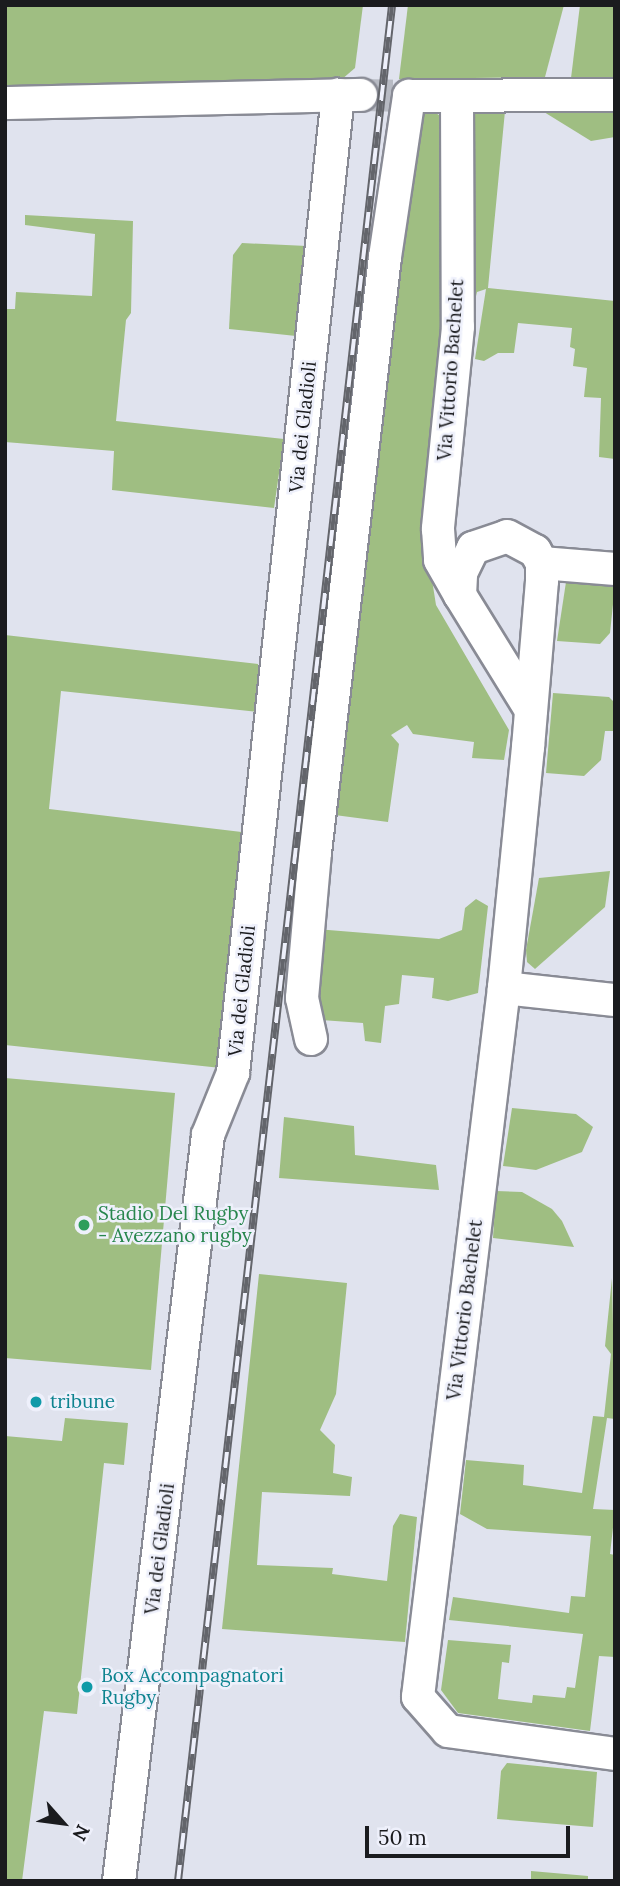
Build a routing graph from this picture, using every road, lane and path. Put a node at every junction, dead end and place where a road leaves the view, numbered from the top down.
1 (615, 95) edge
2 (457, 97) junction
3 (5, 103) edge
4 (542, 563) junction
5 (615, 569) edge
6 (460, 595) junction
7 (531, 710) junction
8 (504, 988) junction
9 (615, 1000) edge
10 (311, 1038) dead end
11 (615, 1754) edge
12 (119, 1881) edge

1 - 2 street
2 - 6 street, Via Vittorio Bachelet
2 - 10 street
3 - 12 street, Via dei Gladioli
4 - 5 street
4 - 6 street
4 - 7 street, Via Vittorio Bachelet
6 - 7 street, Via Vittorio Bachelet
7 - 8 street, Via Vittorio Bachelet
8 - 9 street
8 - 11 street, Via Vittorio Bachelet

